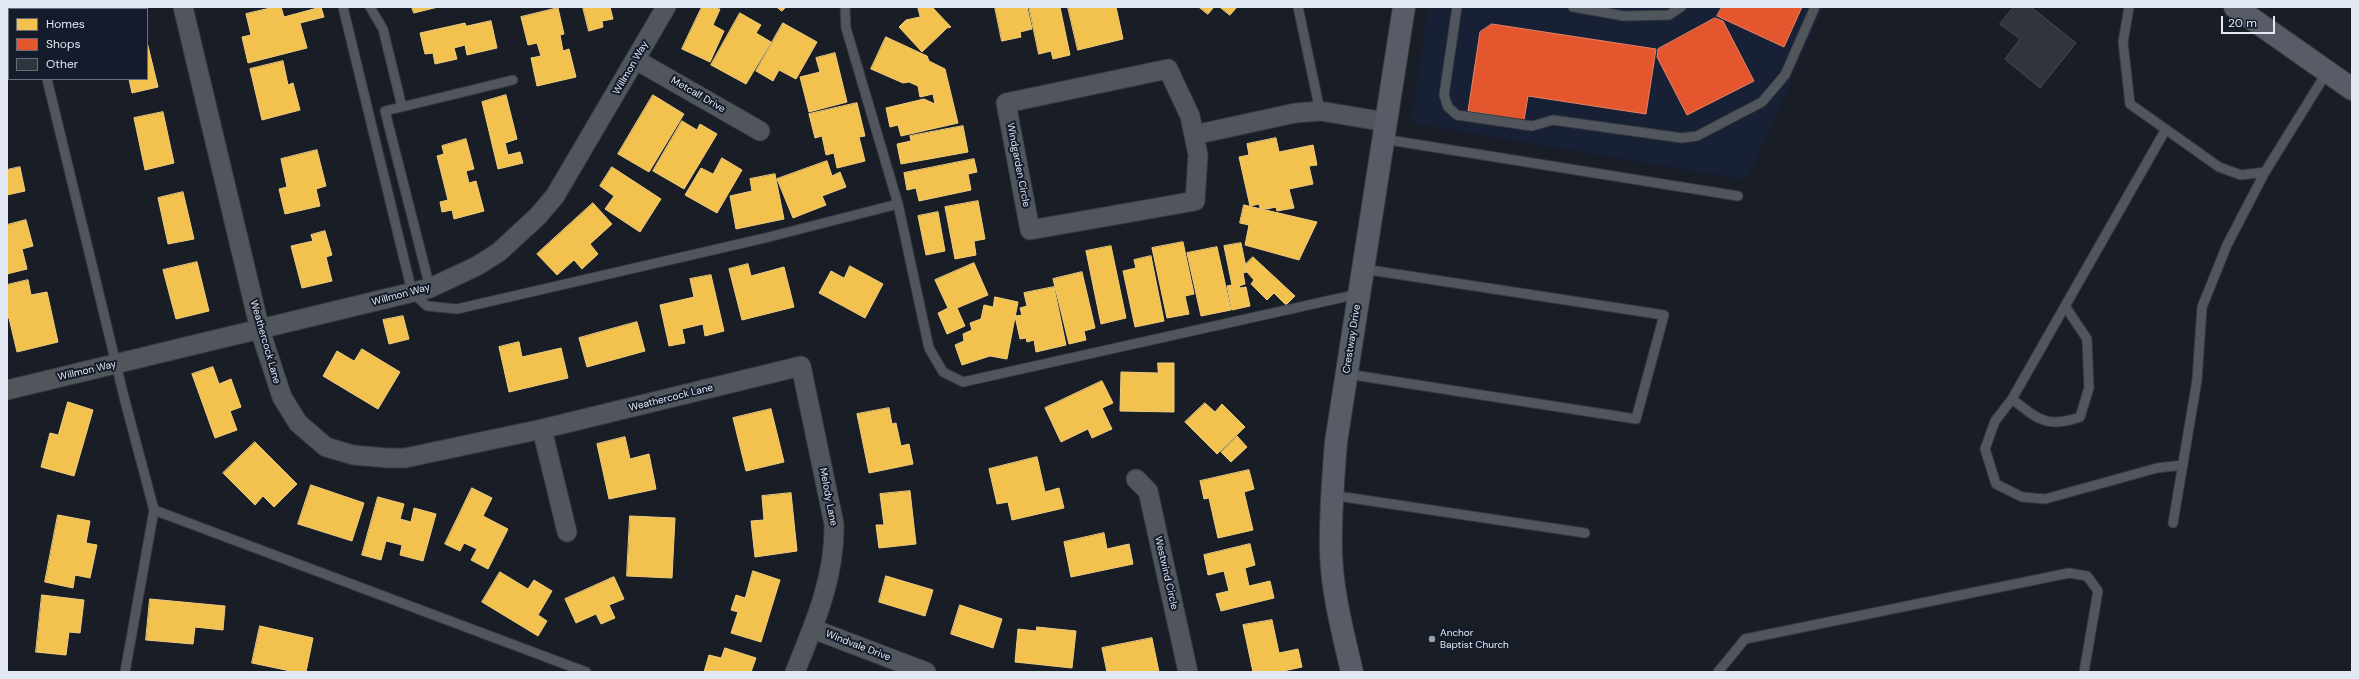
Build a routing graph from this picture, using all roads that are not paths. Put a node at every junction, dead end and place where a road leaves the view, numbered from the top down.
1 (182, 7) edge
2 (343, 7) edge
3 (370, 7) edge
4 (666, 7) edge
5 (845, 7) edge
6 (1298, 7) edge
7 (1404, 7) edge
8 (1457, 7) edge
9 (1573, 7) edge
10 (1681, 7) edge
11 (1815, 7) edge
12 (2129, 7) edge
13 (2235, 7) edge
14 (636, 60) junction
15 (2327, 72) junction
16 (47, 80) edge
17 (513, 80) dead end
18 (2352, 89) edge
19 (402, 107) junction
20 (1320, 111) junction
21 (2166, 129) junction
22 (760, 131) dead end
23 (1384, 131) junction
24 (1194, 135) junction
25 (2265, 172) junction
26 (1738, 196) dead end
27 (898, 204) junction
28 (1364, 269) junction
29 (421, 290) junction
30 (1360, 294) junction
31 (2065, 306) junction
32 (260, 330) junction
33 (116, 364) junction
34 (801, 366) joint
35 (1347, 374) junction
36 (7, 390) edge
37 (2012, 399) junction
38 (542, 429) junction
39 (2183, 465) junction
40 (1136, 479) dead end
41 (1331, 495) junction
42 (154, 510) junction
43 (2173, 523) dead end
44 (566, 532) dead end
45 (1585, 533) dead end
46 (813, 629) junction
47 (126, 672) edge
48 (586, 672) edge
49 (795, 672) edge
50 (926, 672) edge
51 (1188, 672) edge
52 (1352, 672) edge
53 (1718, 672) edge
54 (2084, 672) edge

1 - 32 street, Weathercock Lane
2 - 29 lane
3 - 19 lane
4 - 14 street, Willmon Way
5 - 27 lane
6 - 20 lane
7 - 23 main road, Crestway Drive
8 - 11 lane
9 - 10 lane
12 - 21 lane
13 - 15 main road
14 - 22 street, Metcalf Drive
14 - 29 street, Willmon Way
15 - 18 main road
15 - 25 lane
16 - 33 lane
17 - 19 lane
19 - 29 lane
20 - 23 street
20 - 24 street
21 - 25 lane
21 - 31 lane
23 - 26 lane
23 - 28 main road, Crestway Drive
24 - 24 street, Windgarden Circle
25 - 39 lane
27 - 29 lane
27 - 30 lane
28 - 30 main road, Crestway Drive
28 - 35 lane
29 - 32 street, Willmon Way
30 - 35 main road, Crestway Drive
31 - 37 lane
31 - 37 lane
32 - 33 street, Willmon Way
32 - 38 street, Weathercock Lane
33 - 36 street, Willmon Way
33 - 42 lane
34 - 38 street, Weathercock Lane
34 - 46 street, Melody Lane
35 - 41 main road, Crestway Drive
37 - 39 lane
38 - 44 street
39 - 43 lane
40 - 51 street, Westwind Circle
41 - 45 lane
41 - 52 main road, Crestway Drive
42 - 47 lane
42 - 48 lane
46 - 49 street, Melody Lane
46 - 50 street, Windvale Drive
53 - 54 lane

